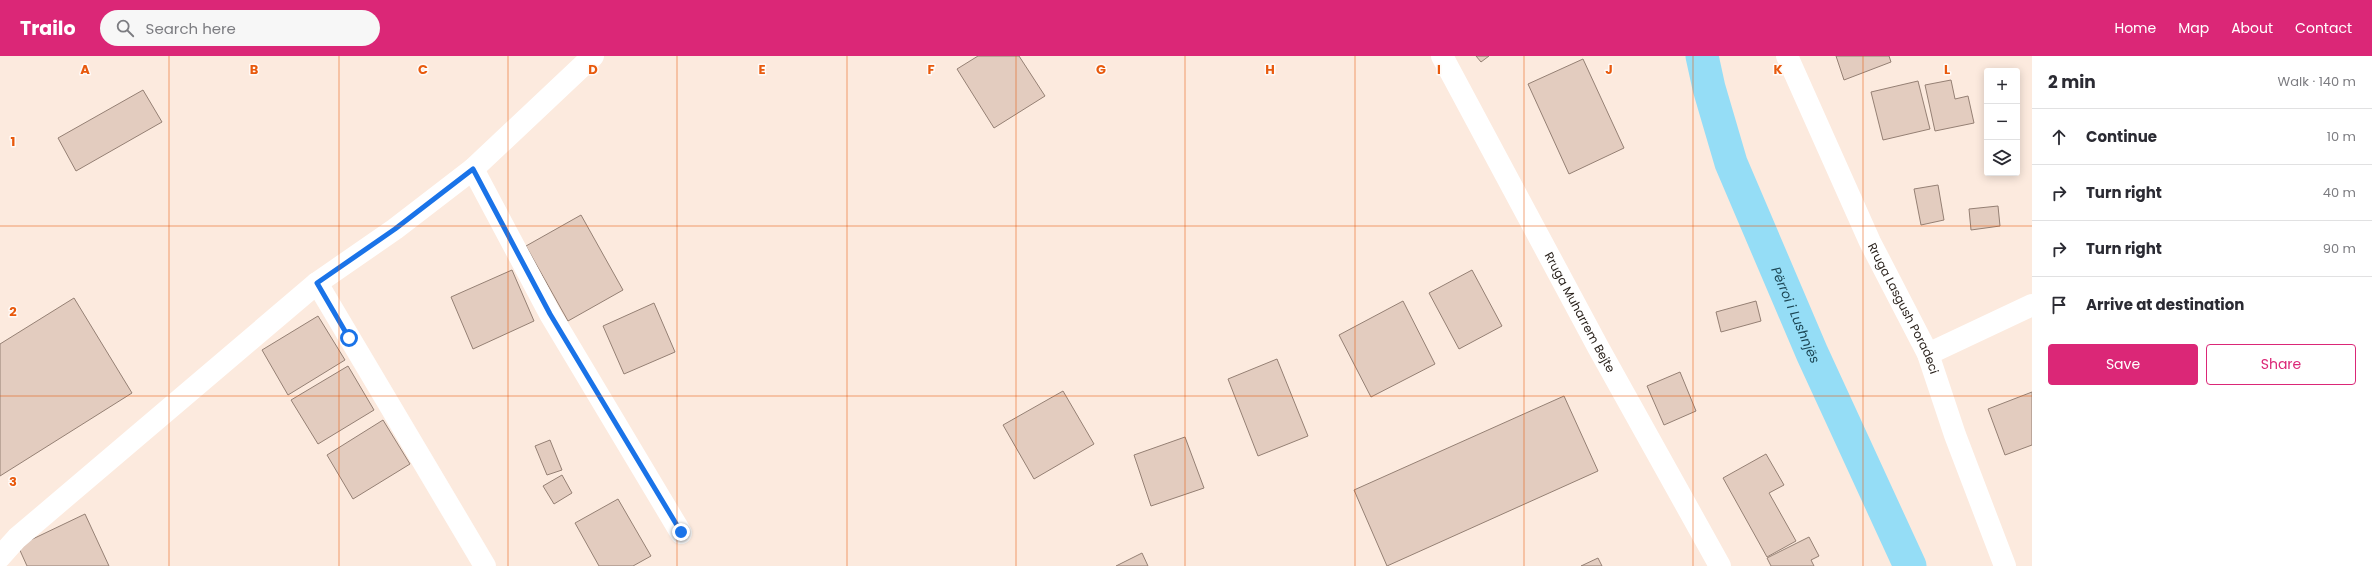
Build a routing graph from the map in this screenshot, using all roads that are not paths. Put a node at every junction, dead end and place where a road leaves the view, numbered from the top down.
1 (593, 56) edge
2 (1442, 56) edge
3 (1787, 56) edge
4 (473, 169) junction
5 (317, 283) junction
6 (2032, 305) edge
7 (1928, 354) junction
8 (681, 532) dead end
9 (0, 557) edge
10 (485, 566) edge
11 (1720, 566) edge
12 (2005, 566) edge

1 - 4 street
2 - 11 street, Rruga Muharrem Bejte
3 - 7 street, Rruga Lasgush Poradeci
4 - 5 street
4 - 8 street
5 - 9 street
5 - 10 street
6 - 7 street
7 - 12 street, Rruga Lasgush Poradeci

